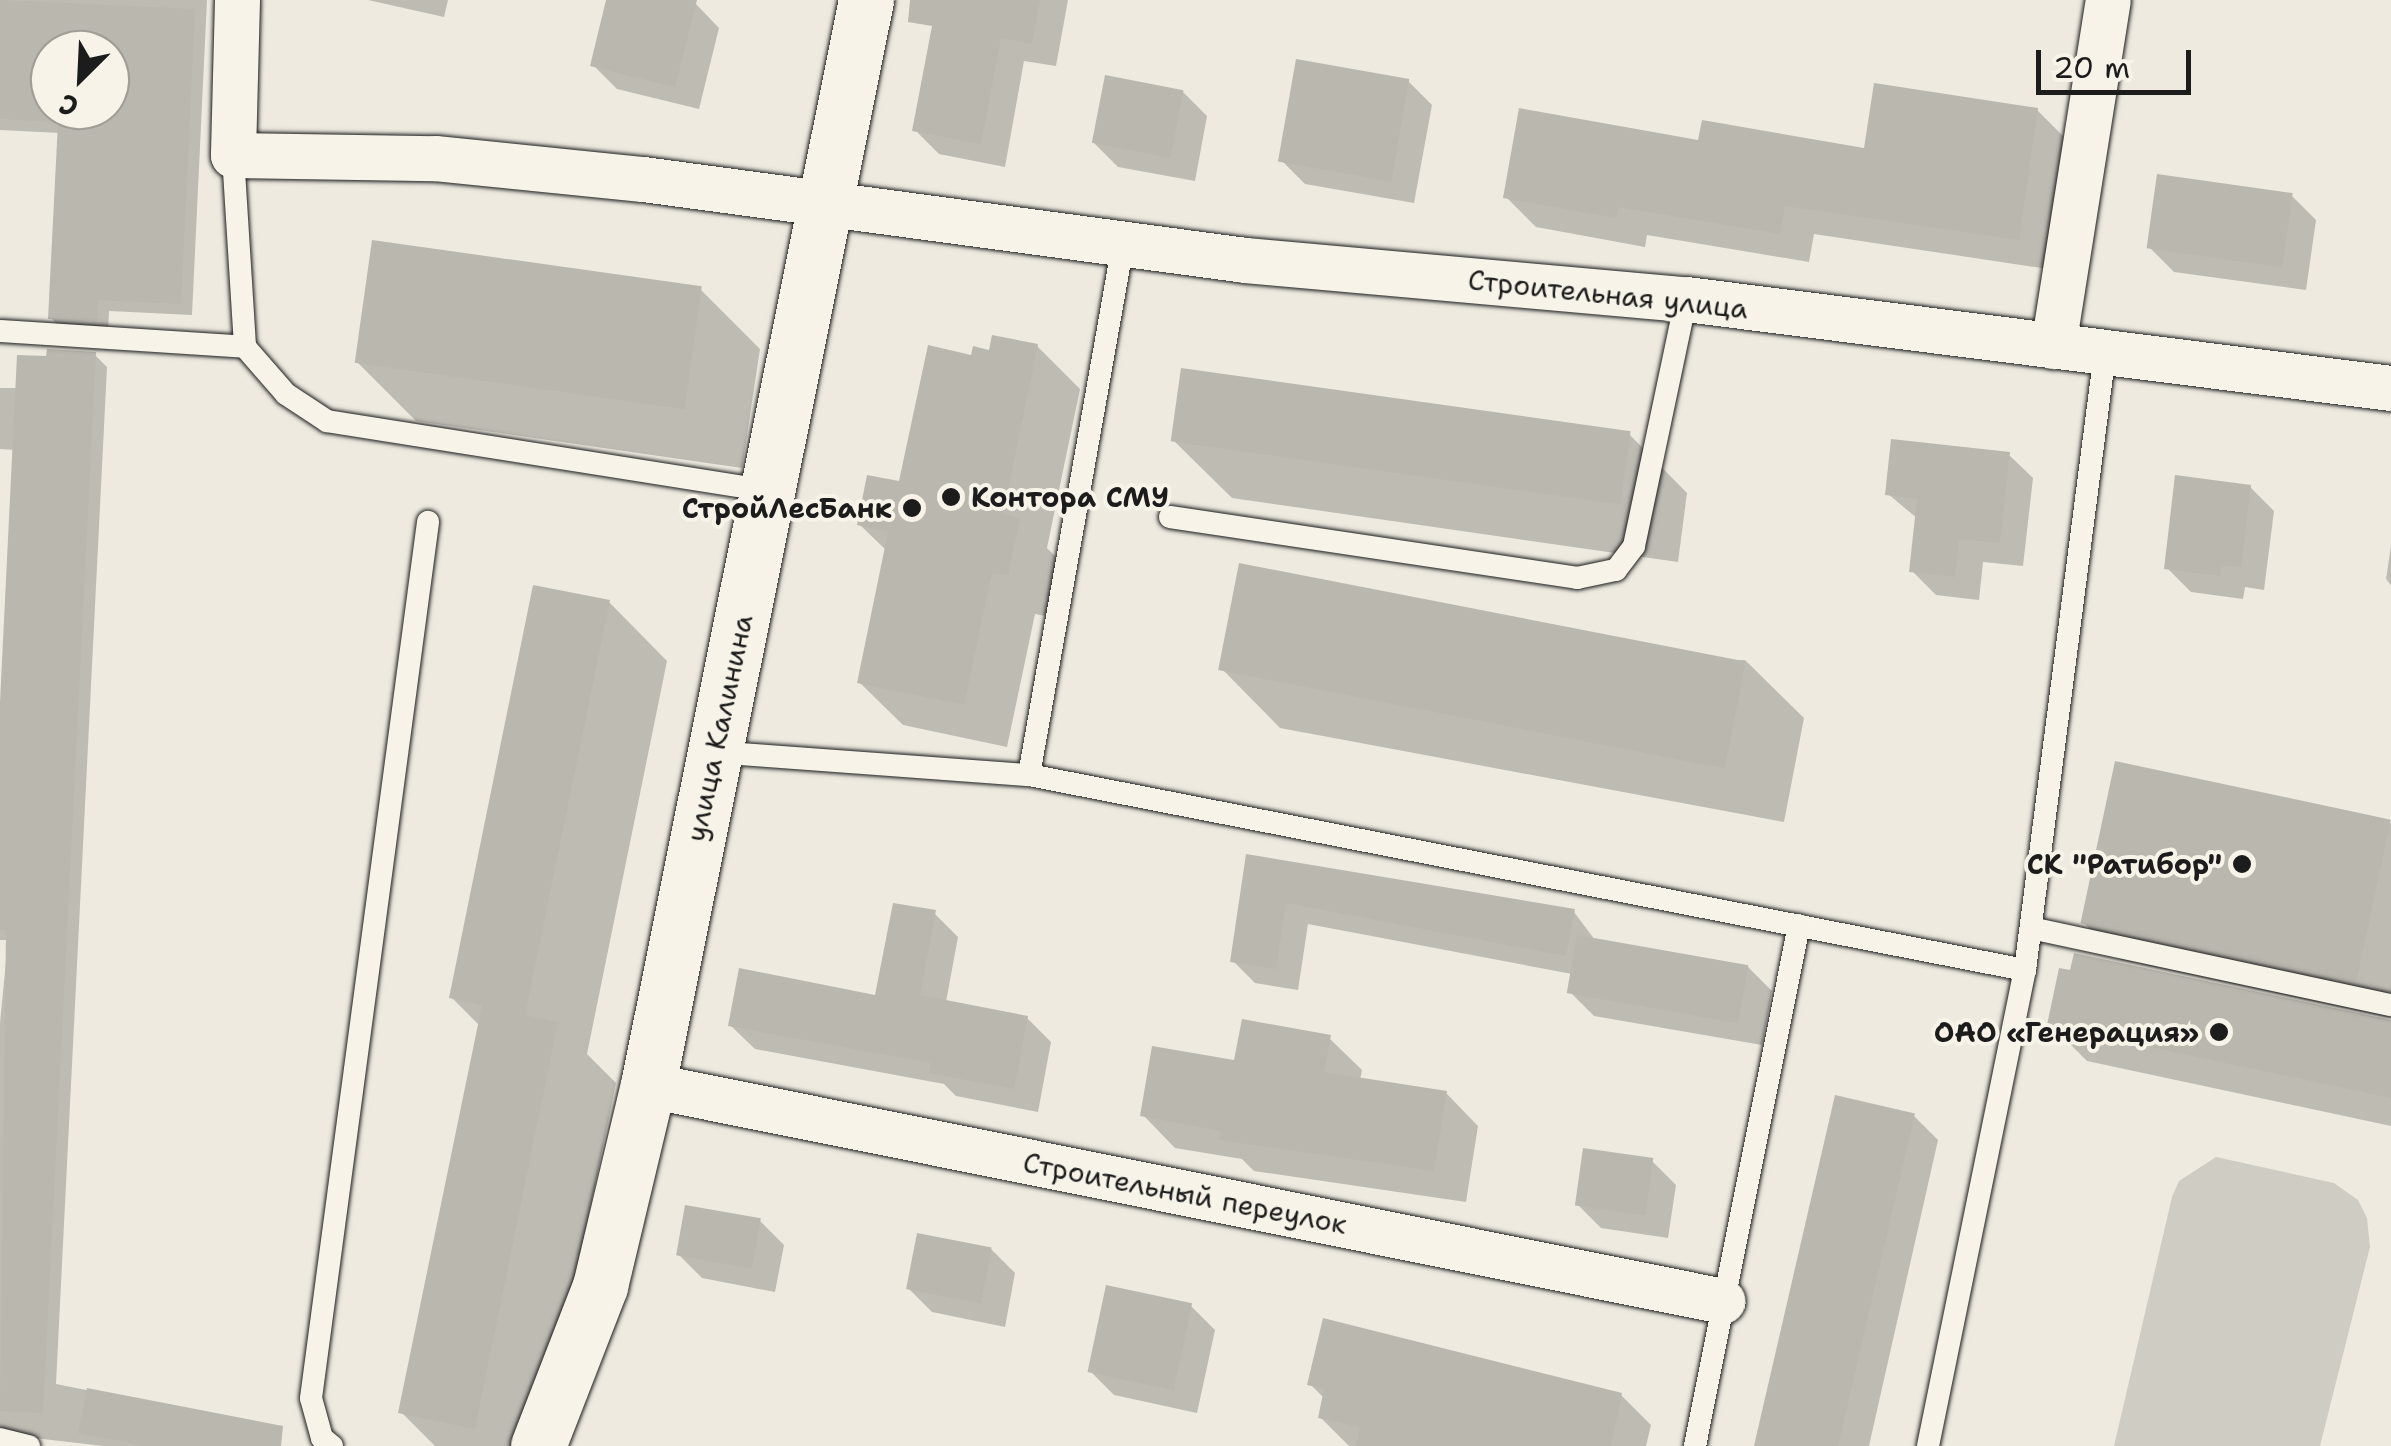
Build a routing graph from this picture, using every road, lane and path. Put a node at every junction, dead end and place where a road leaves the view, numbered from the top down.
1 (237, 0) edge
2 (866, 0) edge
3 (2108, 0) edge
4 (233, 155) junction
5 (825, 204) junction
6 (1123, 244) junction
7 (1686, 299) junction
8 (0, 331) edge
9 (2054, 346) junction
10 (245, 347) junction
11 (2105, 352) junction
12 (2391, 388) edge
13 (768, 491) junction
14 (1170, 516) dead end
15 (428, 522) dead end
16 (714, 752) junction
17 (1029, 775) junction
18 (1799, 926) junction
19 (2031, 928) junction
20 (2025, 970) junction
21 (2391, 1005) edge
22 (648, 1085) junction
23 (1723, 1301) junction
24 (0, 1438) edge
25 (29, 1446) edge
26 (332, 1446) edge
27 (538, 1446) edge
28 (1695, 1446) edge
29 (1928, 1446) edge

1 - 4 street
2 - 5 street, улица Калинина
3 - 9 street
4 - 5 street, Строительная улица
4 - 10 lane
5 - 6 street, Строительная улица
5 - 13 street, улица Калинина
6 - 7 street, Строительная улица
6 - 17 lane
7 - 9 street, Строительная улица
7 - 14 lane
8 - 10 lane
9 - 11 street, Строительная улица
10 - 13 lane
11 - 12 street, Строительная улица
11 - 19 lane
13 - 16 street, улица Калинина
15 - 26 lane
16 - 17 lane
16 - 22 street, улица Калинина
17 - 18 lane
18 - 20 lane
18 - 23 lane
19 - 20 lane
19 - 21 lane
20 - 29 lane
22 - 23 street, Строительный переулок
22 - 27 street, улица Калинина
23 - 28 lane
24 - 25 lane

